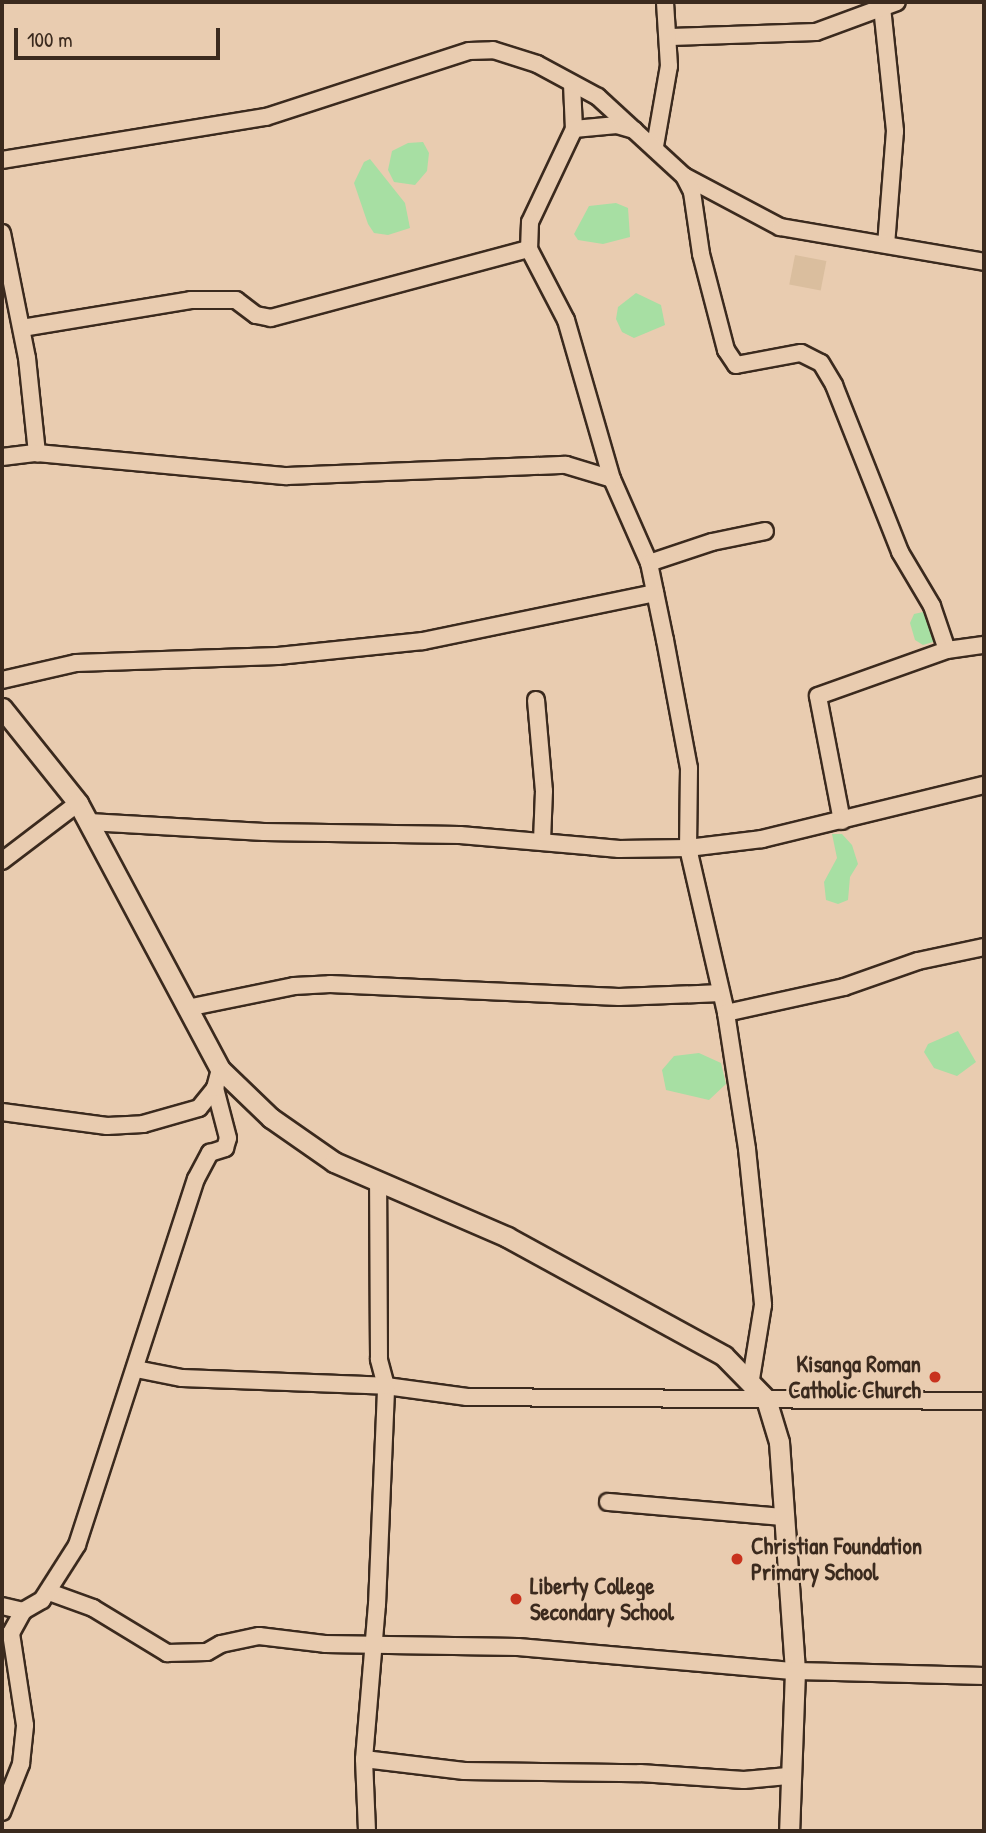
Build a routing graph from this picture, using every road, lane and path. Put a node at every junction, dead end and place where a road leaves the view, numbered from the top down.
1 (665, 2) edge
2 (890, 4) edge
3 (671, 37) junction
4 (572, 84) junction
5 (574, 130) junction
6 (634, 130) junction
7 (655, 146) junction
8 (2, 160) edge
9 (684, 176) junction
10 (2, 233) edge
11 (886, 245) junction
12 (529, 249) junction
13 (984, 262) edge
14 (22, 327) junction
15 (37, 453) junction
16 (2, 457) edge
17 (612, 479) junction
18 (765, 531) dead end
19 (649, 563) junction
20 (655, 593) junction
21 (984, 645) edge
22 (947, 650) junction
23 (2, 680) edge
24 (536, 700) dead end
25 (2, 708) edge
26 (984, 785) edge
27 (78, 803) junction
28 (842, 821) junction
29 (89, 822) junction
30 (542, 840) junction
31 (688, 848) junction
32 (2, 861) edge
33 (984, 947) edge
34 (721, 993) junction
35 (187, 1008) junction
36 (726, 1013) junction
37 (220, 1069) junction
38 (215, 1088) junction
39 (2, 1112) edge
40 (378, 1183) junction
41 (136, 1369) junction
42 (751, 1380) junction
43 (386, 1386) junction
44 (766, 1399) junction
45 (984, 1401) edge
46 (608, 1502) dead end
47 (783, 1517) junction
48 (49, 1592) junction
49 (2, 1606) edge
50 (23, 1611) junction
51 (7, 1637) edge
52 (373, 1643) junction
53 (795, 1671) junction
54 (984, 1676) edge
55 (364, 1759) junction
56 (788, 1776) junction
57 (2, 1812) edge
58 (367, 1831) edge
59 (789, 1831) edge

1 - 3 street
2 - 3 street
2 - 11 street
3 - 7 street
4 - 5 street
4 - 6 street
4 - 8 street
5 - 6 street
5 - 12 street
6 - 7 street
7 - 9 street
9 - 11 street
9 - 22 street
10 - 14 street
11 - 13 street
12 - 14 street
12 - 17 street
14 - 15 street
15 - 16 street
15 - 17 street
17 - 19 street
18 - 19 street
19 - 20 street
20 - 23 street
20 - 31 street
21 - 22 street
22 - 28 street
24 - 30 street
25 - 27 street
26 - 28 street
27 - 29 street
27 - 32 street
28 - 31 street
29 - 30 street
29 - 35 street
30 - 31 street
31 - 34 street
33 - 36 street
34 - 35 street
34 - 36 street
35 - 37 street
36 - 42 street
37 - 38 street
37 - 40 street
38 - 39 street
38 - 41 street
40 - 42 street
40 - 43 street
41 - 43 street
41 - 48 street
42 - 44 street
43 - 44 street
43 - 52 street
44 - 45 street
44 - 47 street
46 - 47 street
47 - 53 street
48 - 50 street
48 - 52 street
49 - 50 street
50 - 51 street
51 - 57 street
52 - 53 street
52 - 55 street
53 - 54 street
53 - 56 street
55 - 56 street
55 - 58 street
56 - 59 street

